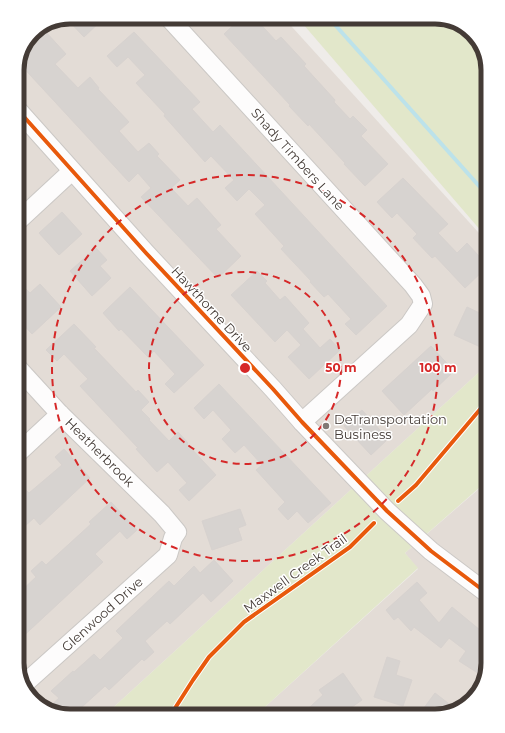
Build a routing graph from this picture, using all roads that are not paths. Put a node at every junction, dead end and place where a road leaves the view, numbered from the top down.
1 (179, 24) edge
2 (24, 118) edge
3 (72, 171) junction
4 (24, 216) edge
5 (24, 375) edge
6 (60, 414) junction
7 (302, 422) junction
8 (24, 447) edge
9 (173, 538) joint
10 (481, 589) edge
11 (27, 681) edge

1 - 7 street, Shady Timbers Lane
2 - 3 street, Hawthorne Drive
3 - 4 street
3 - 7 street, Hawthorne Drive
5 - 6 street, Heatherbrook
6 - 8 street
6 - 9 street, Heatherbrook
7 - 10 street, Hawthorne Drive
9 - 11 street, Glenwood Drive

